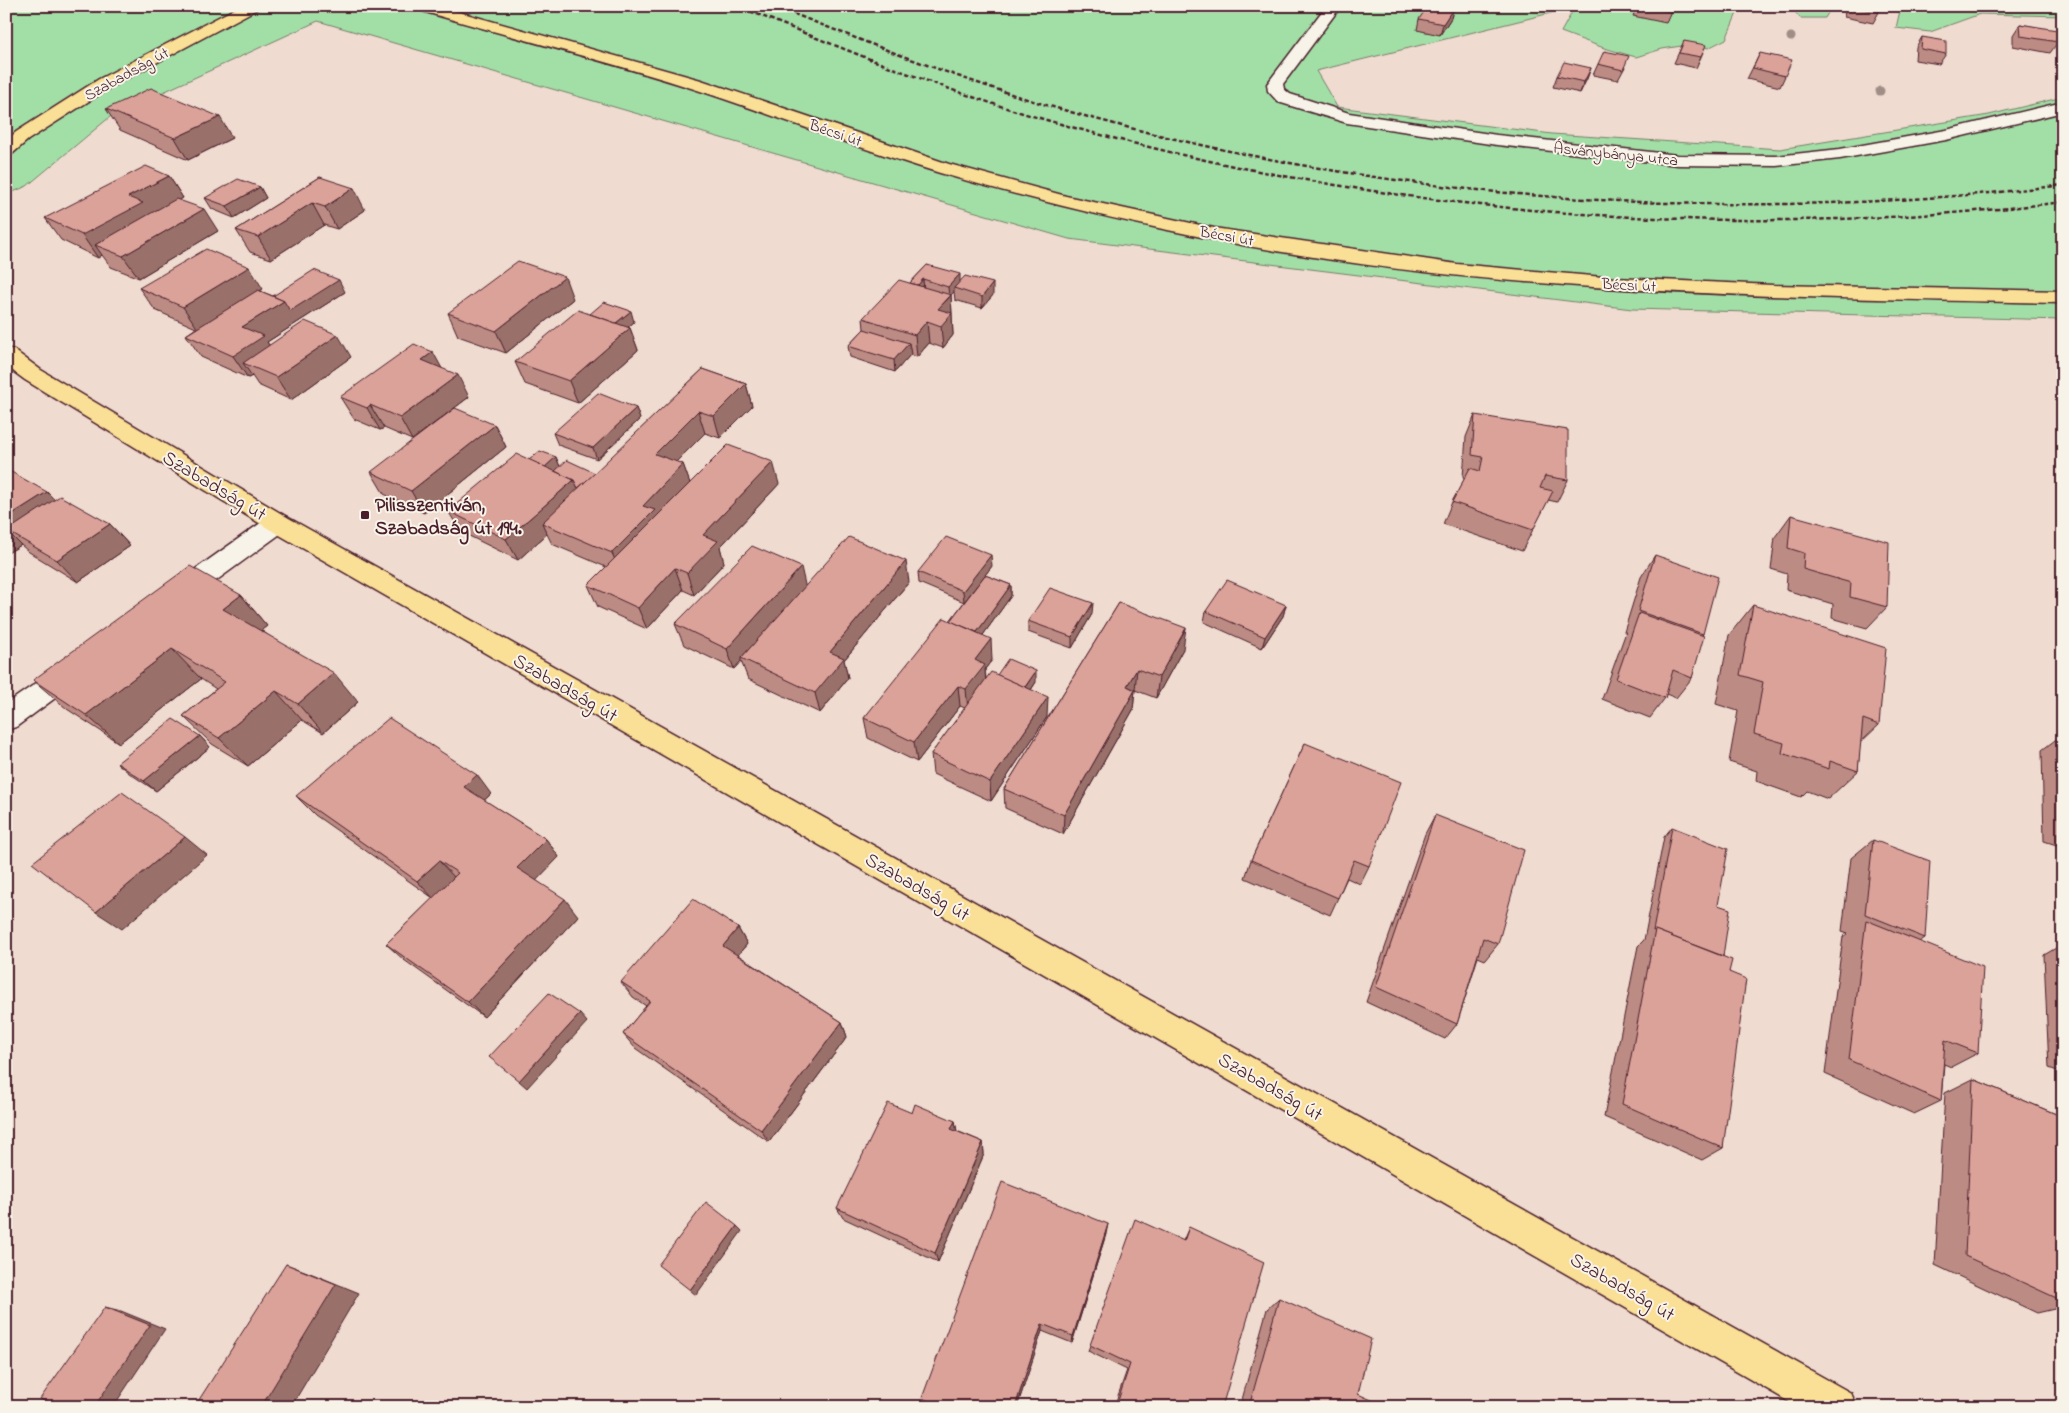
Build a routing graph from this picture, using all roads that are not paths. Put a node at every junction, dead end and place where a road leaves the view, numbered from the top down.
1 (252, 6) edge
2 (420, 6) edge
3 (1334, 6) edge
4 (2063, 107) edge
5 (6, 150) edge
6 (2063, 297) edge
7 (6, 355) edge
8 (278, 523) junction
9 (158, 610) edge
10 (94, 656) edge
11 (6, 719) edge
12 (1837, 1407) edge

1 - 5 main road, Szabadság út
2 - 6 main road, Bécsi út
3 - 4 street, Ásványbánya utca
7 - 8 main road, Szabadság út
8 - 9 street
8 - 12 main road, Szabadság út
10 - 11 street

